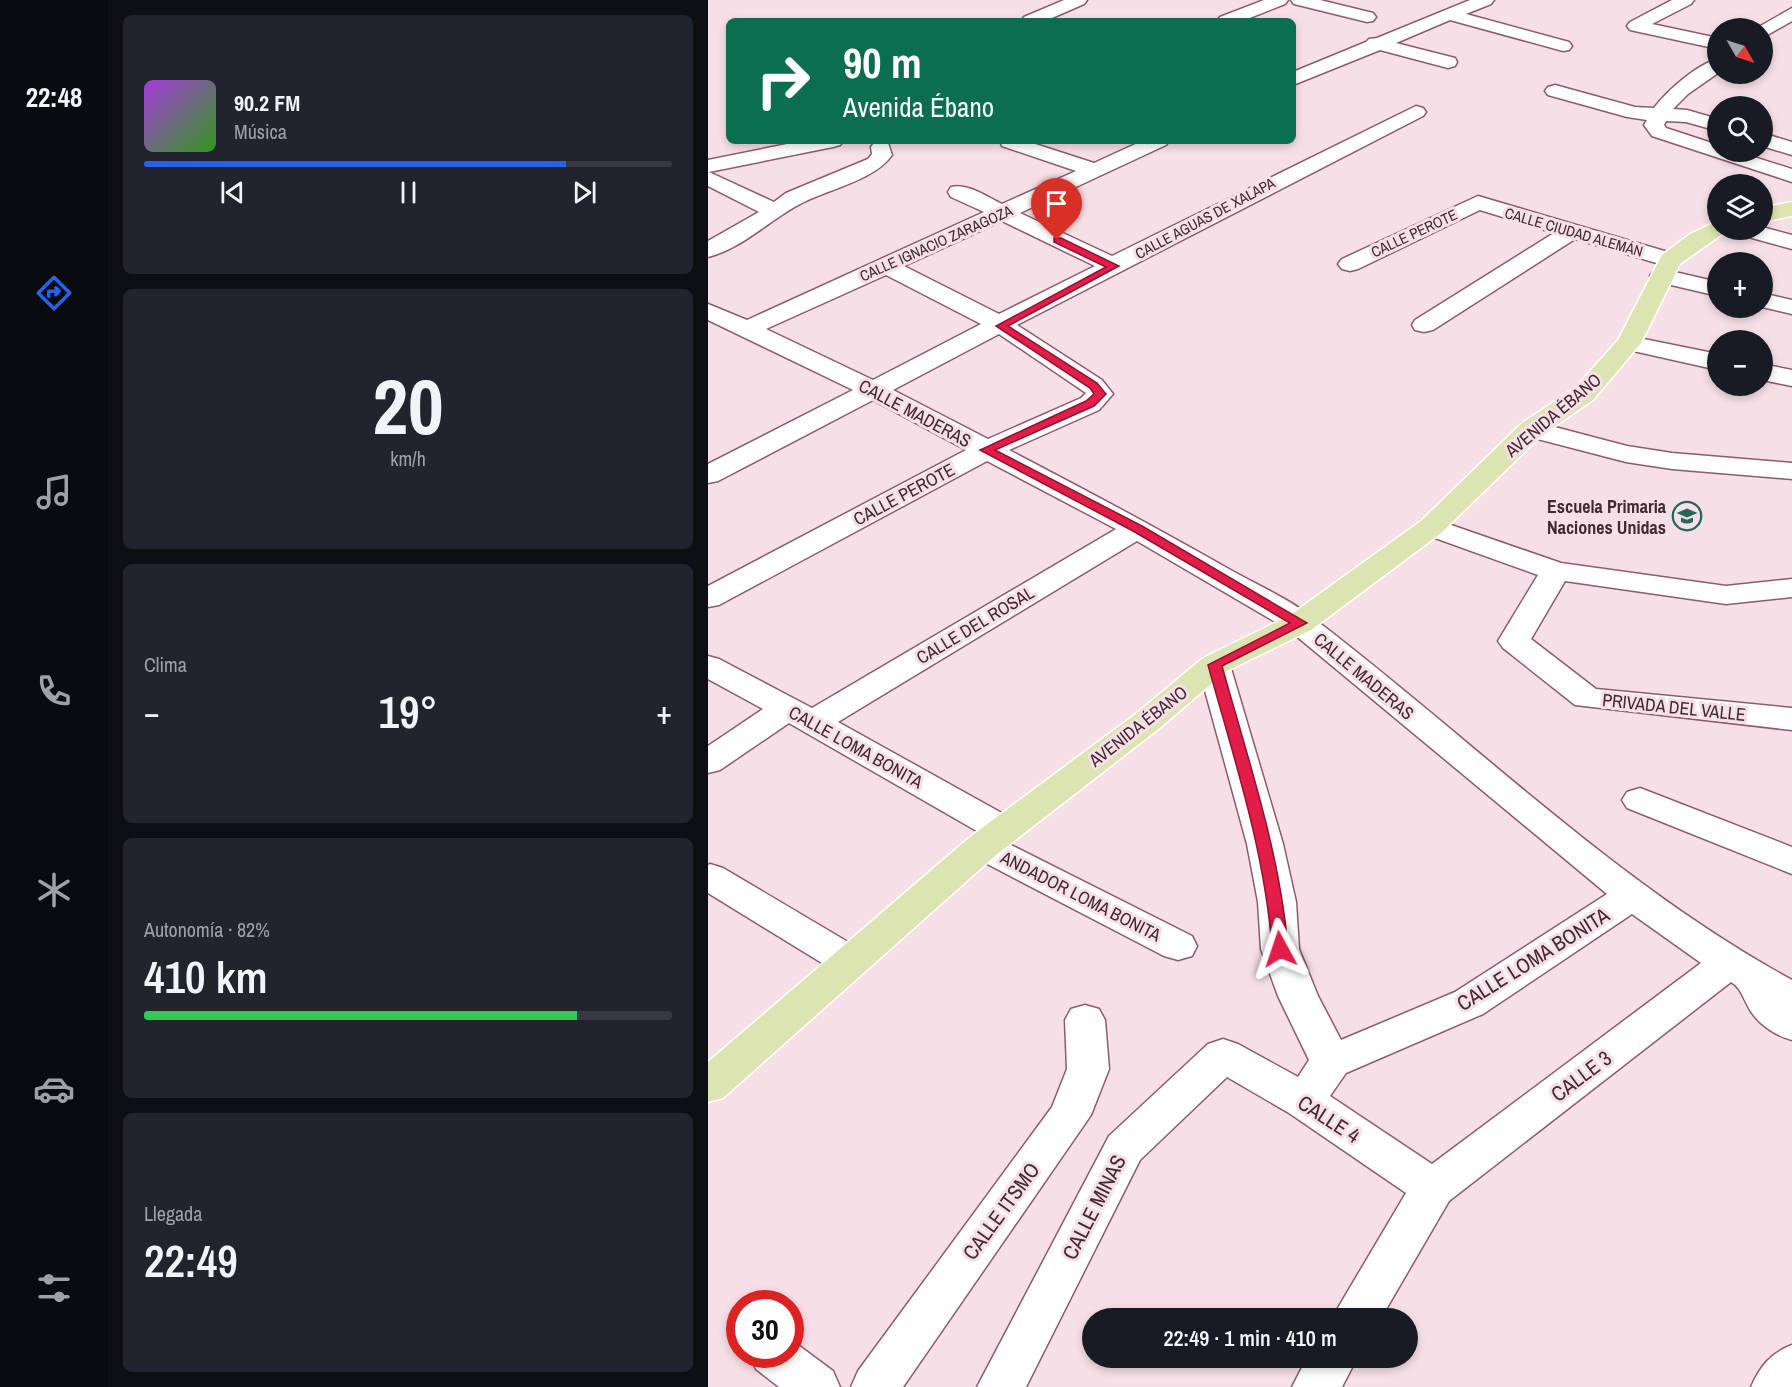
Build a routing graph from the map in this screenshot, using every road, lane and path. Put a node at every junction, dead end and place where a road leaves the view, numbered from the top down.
1 (1078, 0) edge
2 (1279, 0) edge
3 (1300, 0) edge
4 (1485, 0) edge
5 (1685, 0) edge
6 (1792, 13) edge
7 (1450, 15) junction
8 (1367, 17) dead end
9 (1037, 18) edge
10 (1234, 18) edge
11 (1773, 26) edge
12 (1707, 42) edge
13 (1376, 43) junction
14 (1563, 46) dead end
15 (1448, 62) dead end
16 (1707, 72) edge
17 (1296, 78) edge
18 (1555, 91) dead end
19 (1416, 112) dead end
20 (1707, 121) edge
21 (1659, 123) junction
22 (1773, 142) edge
23 (818, 144) edge
24 (875, 144) edge
25 (1015, 144) edge
26 (1152, 144) edge
27 (1792, 148) edge
28 (708, 166) edge
29 (1095, 170) junction
30 (1792, 176) edge
31 (708, 178) edge
32 (959, 192) dead end
33 (1478, 203) joint
34 (1792, 209) edge
35 (774, 211) junction
36 (1773, 213) edge
37 (1001, 214) junction
38 (1571, 232) junction
39 (1707, 234) edge
40 (1773, 237) edge
41 (1792, 242) edge
42 (708, 250) edge
43 (1350, 264) dead end
44 (885, 266) junction
45 (1114, 266) junction
46 (1666, 268) junction
47 (1707, 285) edge
48 (1773, 303) edge
49 (1792, 307) edge
50 (708, 311) edge
51 (1424, 325) dead end
52 (1001, 326) junction
53 (745, 330) junction
54 (1629, 343) junction
55 (1707, 360) edge
56 (1773, 374) edge
57 (1792, 378) edge
58 (874, 390) junction
59 (1532, 429) junction
60 (986, 450) junction
61 (1792, 471) edge
62 (708, 476) edge
63 (1431, 527) junction
64 (1137, 529) junction
65 (1556, 572) junction
66 (1792, 588) edge
67 (708, 598) edge
68 (1300, 623) junction
69 (1214, 665) junction
70 (708, 666) edge
71 (801, 715) junction
72 (1792, 719) edge
73 (708, 762) edge
74 (1640, 800) dead end
75 (993, 838) junction
76 (1792, 861) edge
77 (710, 877) dead end
78 (1634, 895) junction
79 (1178, 946) dead end
80 (849, 962) junction
81 (1740, 970) junction
82 (1792, 998) edge
83 (1085, 1020) dead end
84 (1792, 1025) edge
85 (1223, 1055) joint
86 (1331, 1062) junction
87 (708, 1086) edge
88 (1304, 1101) junction
89 (1432, 1188) junction
90 (1362, 1308) edge
91 (1792, 1367) edge
92 (791, 1368) edge
93 (1328, 1368) edge
94 (816, 1387) edge
95 (875, 1387) edge
96 (1001, 1387) edge
97 (1316, 1387) edge
98 (1775, 1387) edge

1 - 9 street
2 - 10 street
3 - 8 street
4 - 7 street
5 - 12 street
6 - 11 street
7 - 13 street
7 - 14 street
13 - 15 street
13 - 17 street
16 - 21 street
18 - 21 street
19 - 45 street, CALLE AGUAS DE XALAPA
20 - 21 street
21 - 30 street
22 - 27 street
23 - 28 street
24 - 35 street
25 - 29 street
26 - 29 street, CALLE IGNACIO ZARAGOZA
29 - 37 street, CALLE IGNACIO ZARAGOZA
31 - 35 street
32 - 37 street
33 - 38 street, CALLE CIUDAD ALEMÁN
33 - 43 street, CALLE PEROTE
34 - 36 main road
35 - 42 street
37 - 44 street, CALLE IGNACIO ZARAGOZA
37 - 45 street
38 - 46 street, CALLE CIUDAD ALEMÁN
38 - 51 street
39 - 46 main road, AVENIDA ÉBANO
40 - 41 street
44 - 52 street
44 - 53 street, CALLE IGNACIO ZARAGOZA
45 - 52 street, CALLE AGUAS DE XALAPA
46 - 47 street, CALLE CIUDAD ALEMÁN
46 - 54 main road, AVENIDA ÉBANO
48 - 49 street
50 - 53 street, CALLE MADERAS
52 - 58 street, CALLE AGUAS DE XALAPA
52 - 60 street, CALLE PEROTE
53 - 58 street, CALLE MADERAS
54 - 55 street
54 - 59 main road, AVENIDA ÉBANO
56 - 57 street
58 - 60 street, CALLE MADERAS
58 - 62 street, CALLE AGUAS DE XALAPA
59 - 61 street
59 - 63 main road, AVENIDA ÉBANO
60 - 64 street, CALLE MADERAS
60 - 67 street, CALLE PEROTE
63 - 65 street
63 - 68 main road, AVENIDA ÉBANO
64 - 68 street, CALLE MADERAS
64 - 71 street, CALLE DEL ROSAL
65 - 66 street
65 - 72 street, PRIVADA DEL VALLE
68 - 69 main road, AVENIDA ÉBANO
68 - 78 street, CALLE MADERAS
69 - 75 main road, AVENIDA ÉBANO
69 - 86 street
70 - 71 street, CALLE LOMA BONITA
71 - 73 street, CALLE DEL ROSAL
71 - 75 street, CALLE LOMA BONITA
74 - 76 street
75 - 79 street, ANDADOR LOMA BONITA
75 - 80 main road, AVENIDA ÉBANO
77 - 80 street
78 - 81 street, CALLE MADERAS
78 - 86 street, CALLE LOMA BONITA
80 - 87 main road, AVENIDA ÉBANO
81 - 82 street, CALLE MADERAS
81 - 84 street
81 - 89 street, CALLE 3
83 - 95 street, CALLE ITSMO
85 - 88 street, CALLE 4
85 - 96 street, CALLE MINAS
86 - 88 street
88 - 89 street, CALLE 4
89 - 90 street
91 - 98 street
92 - 94 street
93 - 97 street

